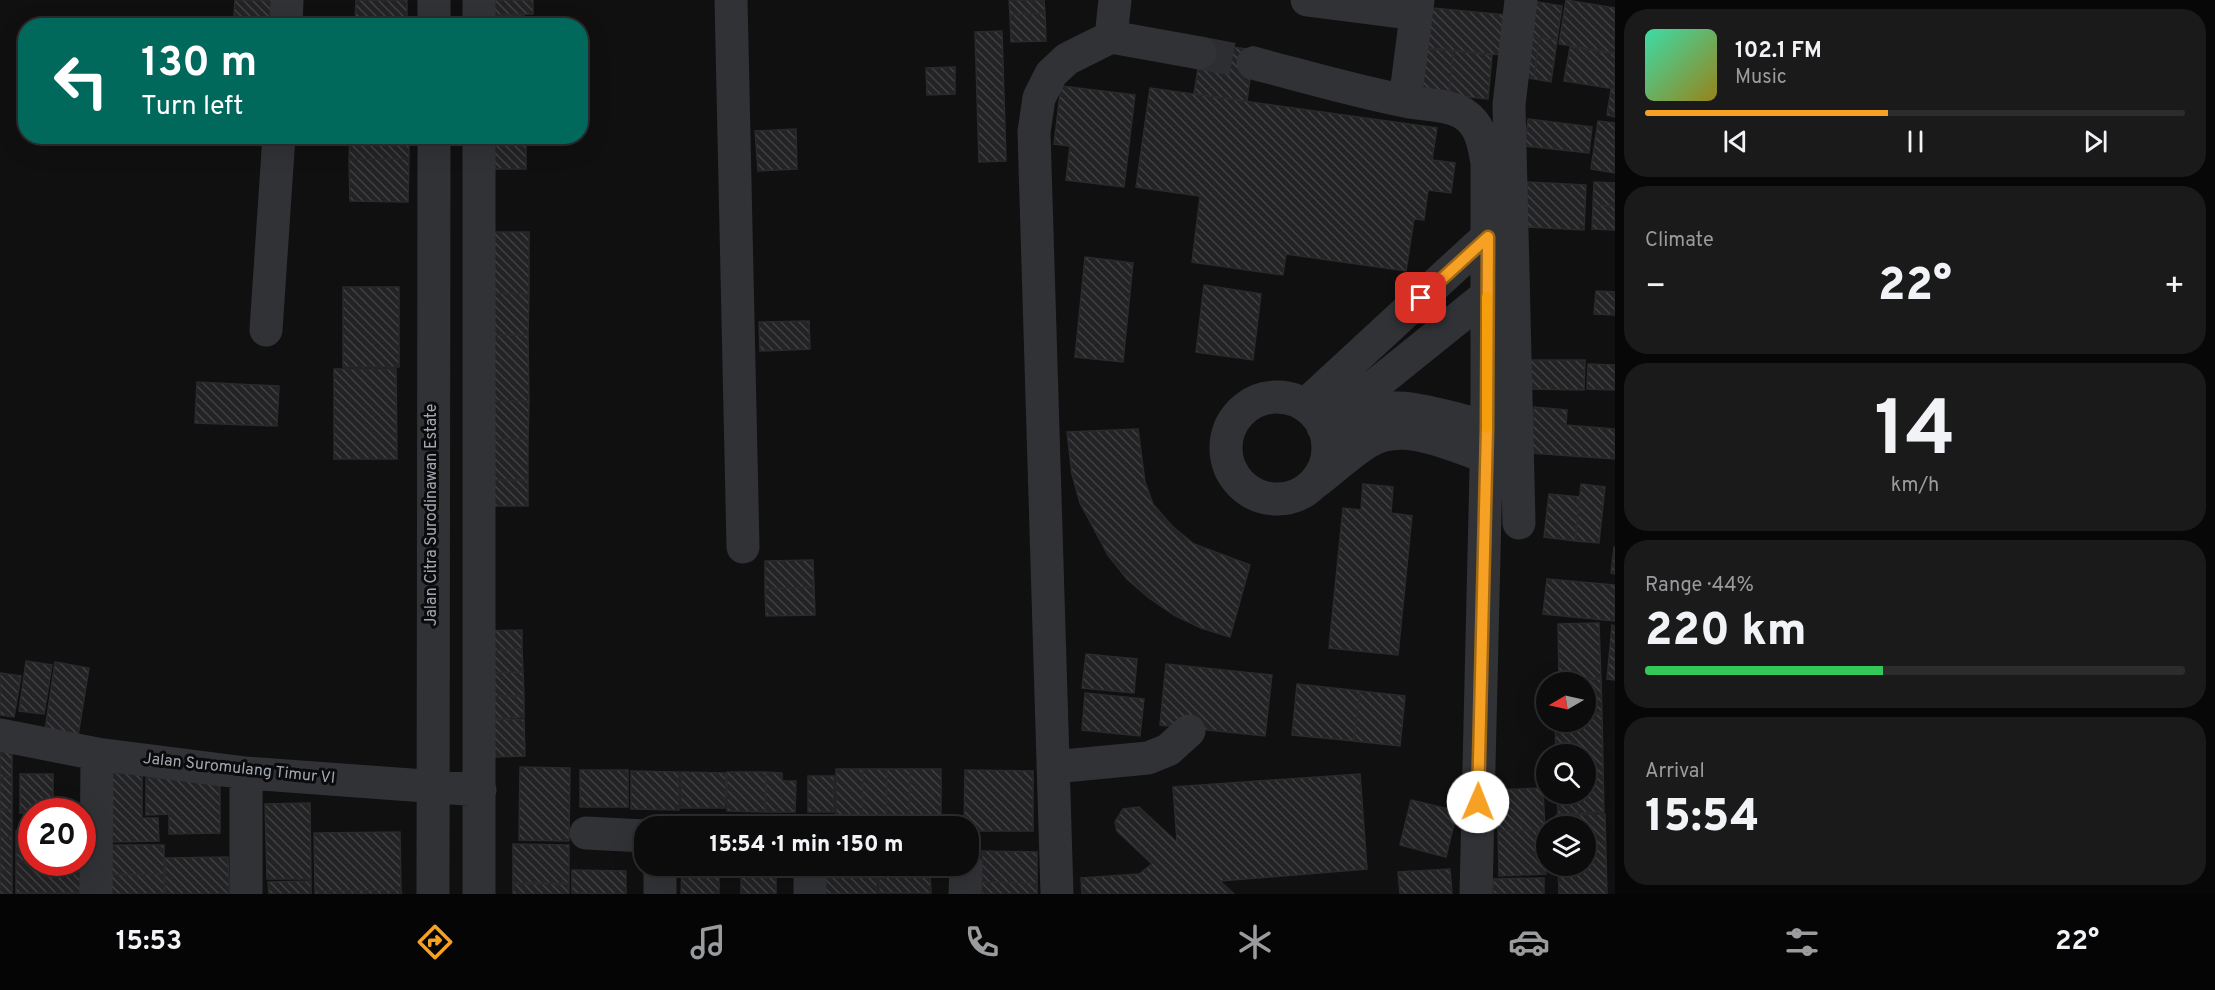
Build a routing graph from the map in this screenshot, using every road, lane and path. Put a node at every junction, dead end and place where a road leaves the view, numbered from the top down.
1 (287, 0) edge
2 (434, 0) edge
3 (479, 0) edge
4 (732, 0) edge
5 (1114, 0) edge
6 (1307, 0) edge
7 (1521, 0) edge
8 (1417, 7) edge
9 (286, 18) edge
10 (434, 18) edge
11 (479, 18) edge
12 (1112, 37) junction
13 (1200, 54) tunnel mouth
14 (1253, 63) tunnel mouth
15 (1405, 101) junction
16 (278, 144) edge
17 (434, 144) edge
18 (479, 144) edge
19 (1488, 237) junction
20 (1487, 295) junction
21 (266, 330) dead end
22 (1319, 424) junction
23 (1486, 442) junction
24 (1316, 482) junction
25 (1519, 523) dead end
26 (742, 547) dead end
27 (1189, 731) dead end
28 (0, 735) edge
29 (97, 754) junction
30 (1053, 767) junction
31 (246, 773) junction
32 (432, 786) junction
33 (480, 790) junction
34 (586, 833) dead end
35 (634, 835) edge
36 (660, 876) edge
37 (810, 876) edge
38 (966, 876) edge
39 (96, 894) edge
40 (246, 894) edge
41 (433, 894) edge
42 (479, 894) edge
43 (660, 894) edge
44 (810, 894) edge
45 (965, 894) edge
46 (1057, 894) edge
47 (1476, 894) edge

1 - 9 street
2 - 10 street
3 - 11 street
4 - 26 street
5 - 12 street
6 - 8 street
7 - 25 street
8 - 15 street
12 - 13 street
12 - 30 street
14 - 15 street
15 - 19 street
16 - 21 street
17 - 32 street, Jalan Citra Surodinawan Estate
18 - 33 street
19 - 20 street
19 - 22 street
20 - 22 street
20 - 23 street
22 - 23 street
22 - 24 street
22 - 24 street
23 - 24 street
23 - 47 street
27 - 30 street
28 - 29 street, Jalan Suromulang Timur VI
29 - 31 street, Jalan Suromulang Timur VI
29 - 39 street
30 - 46 street
31 - 32 street, Jalan Suromulang Timur VI
31 - 40 street
32 - 33 street, Jalan Suromulang Timur VI
32 - 41 street, Jalan Citra Surodinawan Estate
33 - 42 street
34 - 35 street
36 - 43 street
37 - 44 street
38 - 45 street

